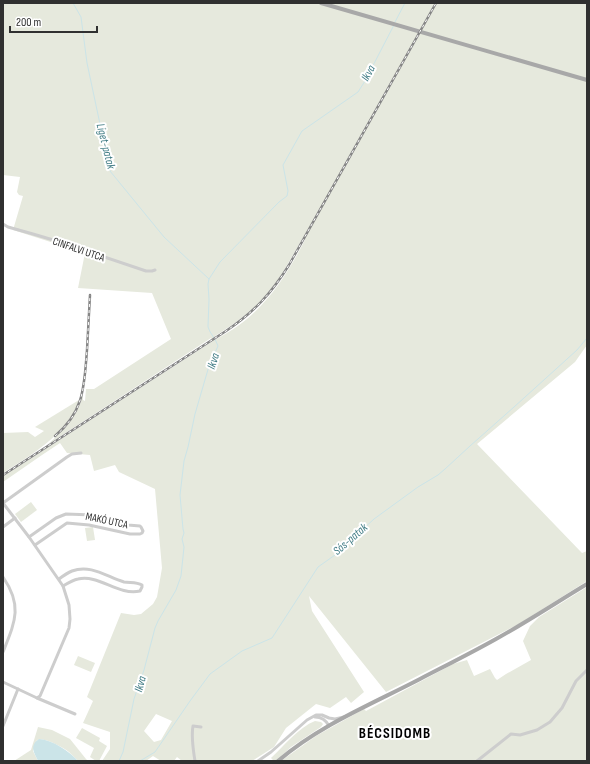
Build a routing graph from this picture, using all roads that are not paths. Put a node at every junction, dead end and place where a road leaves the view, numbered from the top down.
1 (321, 3) edge
2 (587, 80) edge
3 (3, 224) edge
4 (155, 270) dead end
5 (81, 452) dead end
6 (3, 503) edge
7 (15, 518) junction
8 (3, 527) edge
9 (29, 537) junction
10 (35, 545) junction
11 (3, 577) edge
12 (59, 579) junction
13 (587, 584) edge
14 (63, 586) junction
15 (3, 652) edge
16 (587, 670) edge
17 (3, 682) edge
18 (18, 689) junction
19 (37, 698) junction
20 (75, 714) dead end
21 (344, 717) junction
22 (325, 718) junction
23 (3, 726) edge
24 (329, 726) junction
25 (201, 727) dead end
26 (320, 731) junction
27 (195, 761) edge
28 (258, 761) edge
29 (278, 761) edge
30 (477, 761) edge

1 - 2 main road
3 - 4 street, CINFALVI UTCA
5 - 6 street
6 - 7 street
7 - 8 street
7 - 9 street
9 - 10 street
9 - 10 street, MAKÓ UTCA
10 - 12 street
11 - 15 street
12 - 14 street
12 - 14 street
13 - 21 main road
14 - 19 street
16 - 30 street
17 - 18 street
18 - 19 street
18 - 23 street
19 - 20 street
21 - 22 street
21 - 24 main road
22 - 24 street
22 - 26 street
22 - 28 street
24 - 26 main road
25 - 27 street
26 - 29 main road

